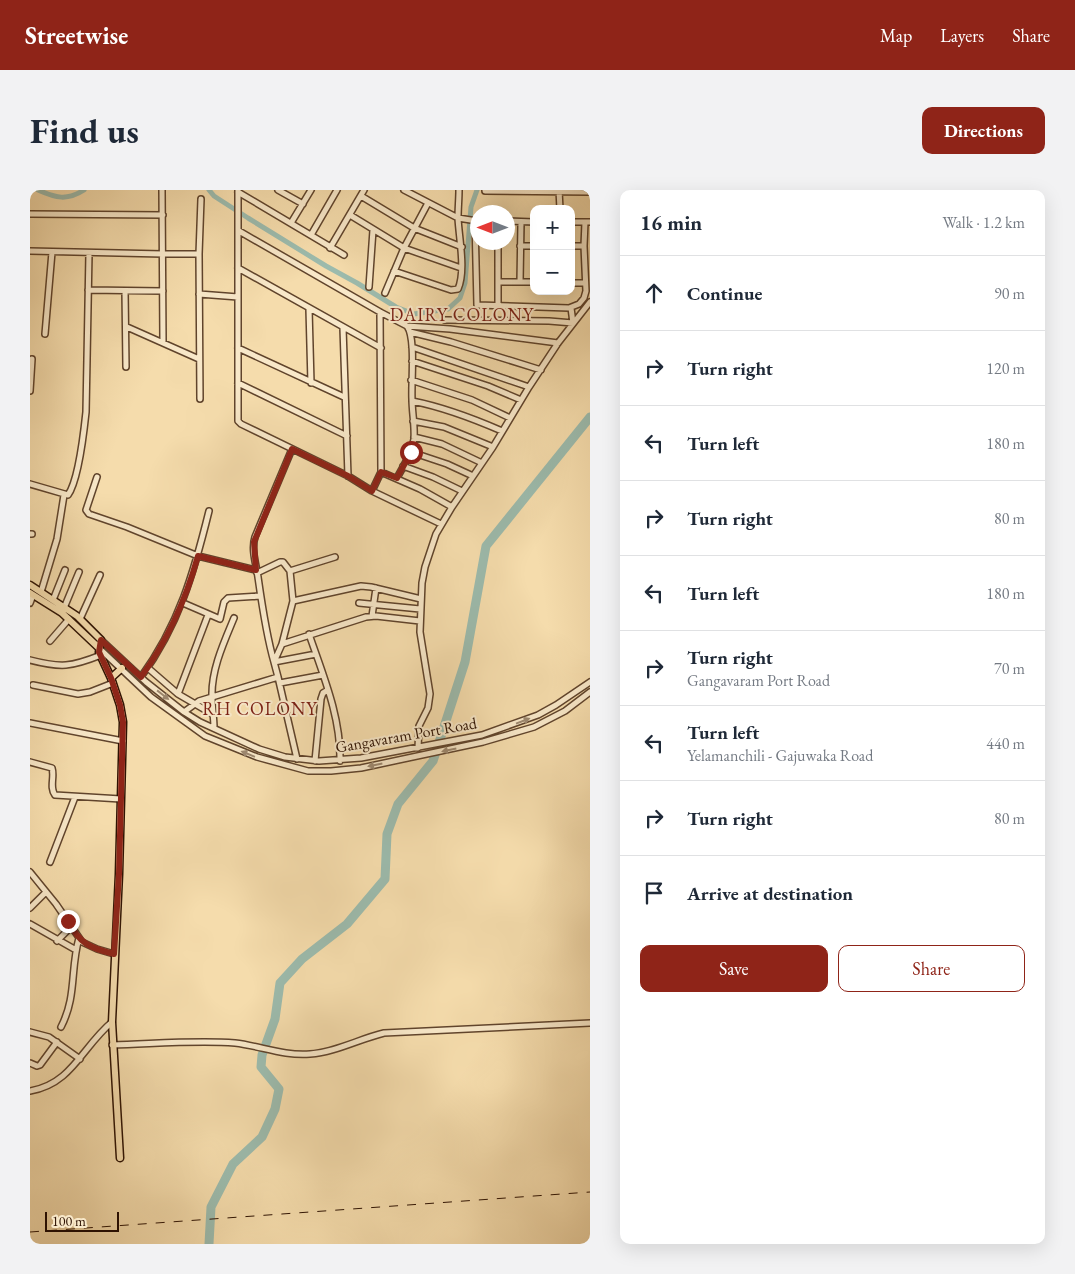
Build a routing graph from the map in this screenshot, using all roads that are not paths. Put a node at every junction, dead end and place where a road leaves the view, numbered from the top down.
1 (162, 190) edge
2 (278, 190) edge
3 (311, 190) edge
4 (337, 190) edge
5 (364, 190) edge
6 (404, 190) edge
7 (459, 190) edge
8 (238, 191) edge
9 (485, 191) edge
10 (535, 191) edge
11 (559, 191) edge
12 (584, 191) edge
13 (590, 192) edge
14 (361, 196) junction
15 (201, 199) dead end
16 (428, 203) junction
17 (303, 204) junction
18 (560, 205) edge
19 (30, 214) edge
20 (163, 215) junction
21 (350, 215) junction
22 (458, 218) junction
23 (470, 220) edge
24 (515, 222) edge
25 (521, 222) junction
26 (530, 222) edge
27 (587, 222) edge
28 (291, 223) junction
29 (414, 228) junction
30 (373, 230) junction
31 (239, 231) junction
32 (310, 235) junction
33 (520, 246) junction
34 (530, 246) edge
35 (575, 246) edge
36 (584, 246) junction
37 (462, 247) junction
38 (330, 248) junction
39 (404, 248) junction
40 (476, 250) edge
41 (498, 250) edge
42 (30, 251) edge
43 (52, 252) junction
44 (89, 253) junction
45 (163, 254) junction
46 (199, 254) junction
47 (344, 255) dead end
48 (238, 268) junction
49 (461, 268) junction
50 (394, 272) junction
51 (498, 282) junction
52 (520, 282) junction
53 (530, 282) edge
54 (575, 283) edge
55 (585, 283) junction
56 (369, 287) dead end
57 (88, 290) junction
58 (125, 290) junction
59 (163, 291) junction
60 (385, 293) dead end
61 (199, 294) junction
62 (238, 297) junction
63 (590, 302) edge
64 (498, 306) junction
65 (571, 308) junction
66 (309, 309) junction
67 (380, 312) junction
68 (445, 320) dead end
69 (573, 323) junction
70 (407, 326) junction
71 (126, 327) junction
72 (343, 328) junction
73 (410, 332) junction
74 (45, 334) dead end
75 (163, 342) junction
76 (558, 343) junction
77 (412, 347) junction
78 (238, 348) junction
79 (381, 348) junction
80 (32, 359) dead end
81 (199, 359) junction
82 (412, 361) junction
83 (126, 367) dead end
84 (541, 370) junction
85 (31, 375) edge
86 (412, 380) junction
87 (238, 382) junction
88 (311, 383) junction
89 (529, 387) junction
90 (30, 391) edge
91 (344, 397) junction
92 (200, 399) dead end
93 (521, 400) junction
94 (412, 401) junction
95 (510, 418) junction
96 (413, 421) junction
97 (502, 431) junction
98 (347, 436) junction
99 (414, 437) junction
100 (493, 447) junction
101 (292, 449) junction
102 (411, 452) junction
103 (482, 463) junction
104 (403, 466) junction
105 (381, 472) junction
106 (97, 476) dead end
107 (348, 476) junction
108 (473, 476) junction
109 (397, 478) junction
110 (30, 484) edge
111 (372, 491) junction
112 (462, 491) junction
113 (64, 495) junction
114 (452, 507) junction
115 (209, 511) dead end
116 (440, 525) junction
117 (198, 556) junction
118 (335, 557) dead end
119 (65, 570) dead end
120 (290, 571) junction
121 (79, 572) dead end
122 (257, 572) junction
123 (100, 575) dead end
124 (30, 585) edge
125 (376, 588) junction
126 (41, 592) junction
127 (32, 594) edge
128 (260, 596) junction
129 (421, 599) junction
130 (53, 600) junction
131 (293, 601) junction
132 (30, 603) edge
133 (183, 603) junction
134 (359, 603) dead end
135 (373, 605) junction
136 (64, 608) junction
137 (420, 609) junction
138 (208, 615) junction
139 (372, 616) junction
140 (234, 618) dead end
141 (68, 619) junction
142 (80, 619) junction
143 (420, 621) junction
144 (309, 634) junction
145 (101, 640) junction
146 (50, 641) dead end
147 (282, 644) junction
148 (99, 648) junction
149 (316, 654) junction
150 (101, 655) junction
151 (30, 660) edge
152 (274, 662) junction
153 (122, 668) junction
154 (148, 668) junction
155 (323, 675) junction
156 (141, 677) junction
157 (112, 680) junction
158 (279, 680) junction
159 (590, 682) edge
160 (33, 685) dead end
161 (328, 690) junction
162 (590, 692) edge
163 (178, 694) junction
164 (212, 696) junction
165 (193, 704) junction
166 (184, 712) junction
167 (214, 715) junction
168 (30, 723) edge
169 (214, 728) junction
170 (237, 739) junction
171 (122, 741) junction
172 (420, 747) junction
173 (233, 748) junction
174 (340, 755) junction
175 (315, 758) junction
176 (297, 759) junction
177 (30, 762) edge
178 (75, 797) junction
179 (121, 799) junction
180 (50, 862) dead end
181 (30, 872) edge
182 (46, 892) junction
183 (30, 908) edge
184 (30, 924) edge
185 (71, 927) junction
186 (79, 938) junction
187 (57, 941) junction
188 (76, 950) junction
189 (114, 954) junction
190 (112, 1022) junction
191 (590, 1023) edge
192 (61, 1027) dead end
193 (30, 1032) edge
194 (57, 1042) junction
195 (112, 1045) junction
196 (80, 1059) junction
197 (30, 1063) edge
198 (30, 1091) edge
199 (120, 1158) dead end

1 - 20 street
2 - 17 street
3 - 17 street
4 - 32 street
5 - 14 street
6 - 16 street
7 - 22 street
8 - 28 street
8 - 31 street
9 - 10 street
10 - 11 street
11 - 12 street
11 - 18 street
12 - 13 street
14 - 21 street
14 - 29 street
15 - 46 street
16 - 22 street
16 - 29 street
17 - 28 street
19 - 20 street
20 - 45 street
21 - 30 street
21 - 38 street
22 - 23 street
22 - 37 street
24 - 25 street
25 - 26 street
25 - 33 street
27 - 36 street
28 - 32 street
29 - 37 street
29 - 39 street
30 - 39 street
30 - 56 street
31 - 48 street
31 - 67 street
32 - 38 street
33 - 34 street
33 - 52 street
35 - 36 street
36 - 55 street
37 - 49 street
38 - 47 street
39 - 49 street
39 - 50 street
40 - 64 street
41 - 51 street
42 - 43 street
43 - 44 street
43 - 74 street
44 - 45 street
44 - 57 street
45 - 46 street
45 - 59 street
46 - 61 street
48 - 62 street
48 - 66 street
49 - 50 street
50 - 60 street
51 - 52 street
51 - 64 street
52 - 53 street
54 - 55 street
55 - 65 street
57 - 58 street
57 - 113 street
58 - 59 street
58 - 71 street
59 - 75 street
61 - 62 street
61 - 81 street
62 - 78 street
63 - 69 street
64 - 65 street
65 - 69 street
66 - 72 street
66 - 88 street
67 - 70 street
67 - 79 street
68 - 69 street
69 - 76 street
70 - 73 street
70 - 76 street
71 - 75 street
71 - 83 street
72 - 79 street
72 - 91 street
73 - 77 street
73 - 84 street
75 - 81 street
76 - 84 street
77 - 82 street
77 - 89 street
78 - 87 street
78 - 88 street
79 - 105 street
80 - 85 street
81 - 92 street
82 - 86 street
82 - 93 street
84 - 89 street
85 - 90 street
86 - 94 street
86 - 95 street
87 - 98 street
87 - 101 street
88 - 91 street
89 - 93 street
91 - 98 street
93 - 95 street
94 - 96 street
94 - 97 street
95 - 97 street
96 - 99 street
96 - 100 street
97 - 100 street
98 - 107 street
99 - 102 street
99 - 103 street
100 - 103 street
101 - 107 street
101 - 122 street
102 - 104 street
102 - 108 street
103 - 108 street
104 - 109 street
104 - 112 street
105 - 109 street
105 - 111 street
106 - 117 street
107 - 111 street
108 - 112 street
109 - 114 street
110 - 113 street
111 - 116 street
112 - 114 street
113 - 126 street
114 - 116 street
115 - 117 street
116 - 129 street
117 - 122 street
117 - 133 street
118 - 120 street
119 - 130 street
120 - 122 street
120 - 131 street
121 - 136 street
122 - 128 street
123 - 142 street
124 - 126 main road
125 - 129 street
125 - 131 street
125 - 135 street
126 - 130 main road
127 - 132 street
127 - 141 main road
128 - 138 street
128 - 152 street
129 - 137 street
130 - 136 main road
131 - 147 street
133 - 138 street
133 - 154 street
134 - 135 street
135 - 137 street
135 - 139 street
136 - 142 main road
137 - 143 street
138 - 163 street
139 - 143 street
139 - 144 street
140 - 164 street
141 - 146 street
141 - 148 main road
142 - 145 main road
143 - 172 street
144 - 147 street
144 - 149 street
145 - 148 main road
145 - 156 street, Gangavaram Port Road
147 - 152 street
148 - 150 main road
148 - 153 street, Gangavaram Port Road
149 - 152 street
149 - 155 street
150 - 151 street
150 - 157 main road
152 - 158 street
153 - 157 main road
153 - 173 street, Gangavaram Port Road
154 - 156 street
154 - 163 street
155 - 158 street
155 - 161 street
156 -> 166 street, Gangavaram Port Road
157 - 160 street
157 - 171 main road
158 - 164 street
158 - 176 street
172 -> 159 street, Gangavaram Port Road
161 - 174 street
161 - 175 street
162 -> 173 street, Gangavaram Port Road
163 - 165 street
164 - 165 street
164 - 167 street
165 - 166 street
165 - 167 street
166 - 169 street, Gangavaram Port Road
167 - 169 street
168 - 171 street
169 - 170 street, Gangavaram Port Road
170 - 173 street
170 - 176 street, Gangavaram Port Road
171 - 179 main road
172 - 174 street, Gangavaram Port Road
174 - 175 street, Gangavaram Port Road
175 - 176 street, Gangavaram Port Road
177 - 178 street
178 - 179 street
178 - 180 street
179 - 189 main road
181 - 182 street
182 - 183 street
182 - 185 street
184 - 187 street
185 - 186 street
185 - 187 street
186 - 188 street
186 - 189 street
187 - 188 street
188 - 192 street
189 - 190 main road
190 - 195 main road
190 - 196 street
191 - 195 street
193 - 194 street
194 - 196 street
194 - 197 street
195 - 199 main road
196 - 198 street

